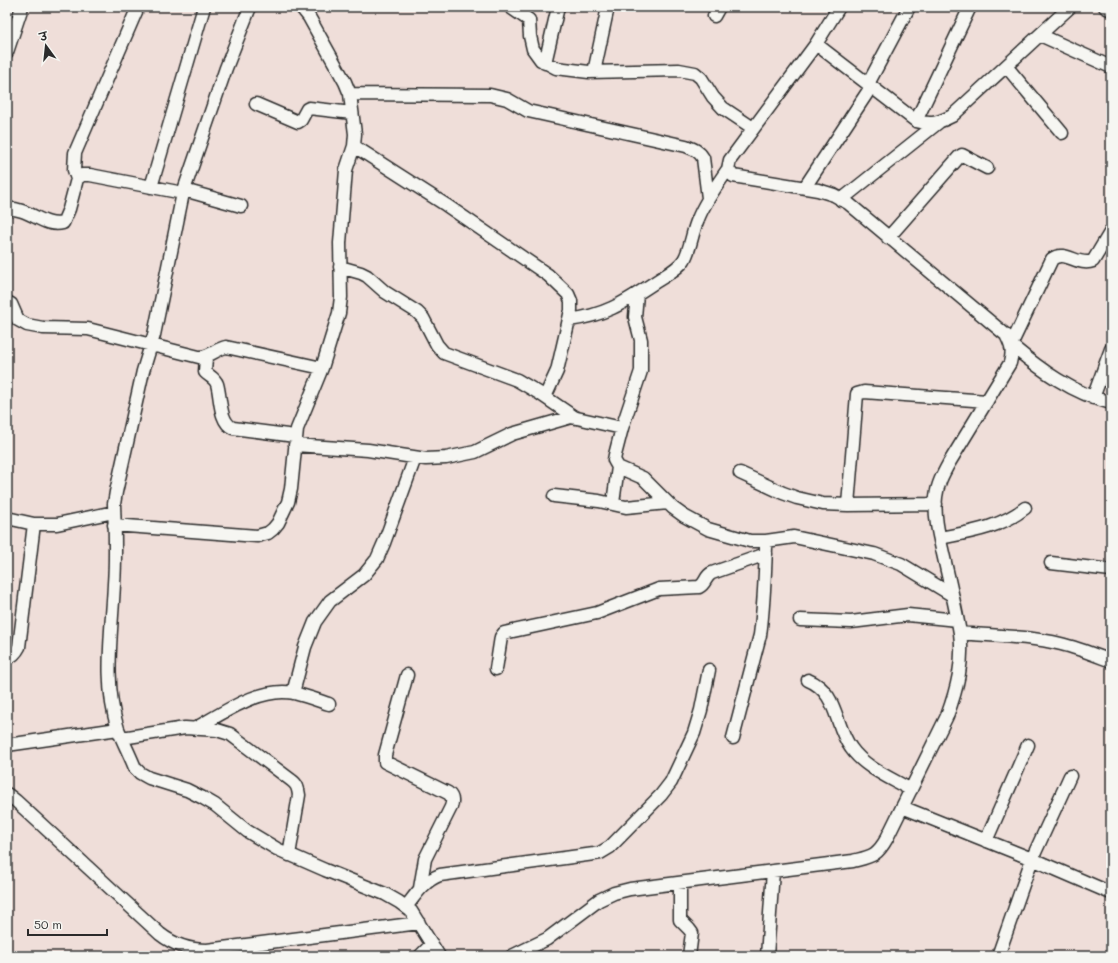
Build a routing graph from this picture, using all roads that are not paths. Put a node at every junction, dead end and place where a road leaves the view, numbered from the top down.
1 (22, 7) edge
2 (138, 7) edge
3 (204, 7) edge
4 (250, 7) edge
5 (301, 7) edge
6 (510, 7) edge
7 (558, 7) edge
8 (608, 7) edge
9 (839, 7) edge
10 (909, 7) edge
11 (970, 7) edge
12 (1070, 7) edge
13 (1105, 7) edge
14 (1111, 10) edge
15 (1040, 35) junction
16 (816, 44) junction
17 (7, 52) edge
18 (545, 63) junction
19 (1006, 66) junction
20 (1111, 66) edge
21 (594, 72) junction
22 (869, 85) junction
23 (350, 94) junction
24 (256, 104) dead end
25 (352, 113) junction
26 (916, 121) junction
27 (940, 122) junction
28 (753, 128) junction
29 (1062, 133) dead end
30 (354, 146) junction
31 (987, 168) dead end
32 (728, 169) junction
33 (77, 179) junction
34 (151, 187) junction
35 (805, 187) junction
36 (183, 191) junction
37 (708, 198) junction
38 (842, 200) junction
39 (241, 206) dead end
40 (7, 209) edge
41 (1111, 231) edge
42 (888, 238) junction
43 (340, 267) junction
44 (637, 294) junction
45 (7, 302) edge
46 (569, 320) junction
47 (1011, 344) junction
48 (151, 346) junction
49 (1111, 349) edge
50 (206, 357) junction
51 (322, 368) junction
52 (545, 397) junction
53 (1093, 398) junction
54 (987, 401) junction
55 (1111, 403) edge
56 (574, 417) junction
57 (622, 428) junction
58 (295, 441) junction
59 (415, 458) junction
60 (618, 467) junction
61 (740, 473) dead end
62 (554, 496) dead end
63 (613, 503) junction
64 (668, 503) junction
65 (936, 504) junction
66 (848, 505) junction
67 (1025, 508) dead end
68 (114, 512) junction
69 (7, 518) edge
70 (34, 524) junction
71 (114, 525) junction
72 (940, 538) junction
73 (766, 542) junction
74 (766, 554) junction
75 (1051, 563) dead end
76 (1111, 570) edge
77 (952, 595) junction
78 (800, 620) dead end
79 (957, 620) junction
80 (960, 633) junction
81 (7, 658) edge
82 (1111, 661) edge
83 (496, 669) dead end
84 (710, 670) dead end
85 (407, 675) dead end
86 (808, 680) dead end
87 (293, 693) junction
88 (329, 704) dead end
89 (196, 728) junction
90 (120, 733) junction
91 (733, 738) dead end
92 (7, 745) edge
93 (1028, 745) dead end
94 (1070, 776) dead end
95 (911, 790) junction
96 (7, 794) edge
97 (902, 807) junction
98 (986, 841) junction
99 (289, 855) junction
100 (1032, 859) junction
101 (773, 871) junction
102 (680, 883) junction
103 (420, 888) junction
104 (1111, 893) edge
105 (406, 907) junction
106 (419, 923) junction
107 (432, 944) junction
108 (420, 956) edge
109 (439, 956) edge
110 (512, 956) edge
111 (689, 956) edge
112 (767, 956) edge
113 (998, 956) edge

1 - 17 street
2 - 33 street
3 - 34 street
4 - 36 street
5 - 23 street
6 - 18 street
7 - 18 street
8 - 21 street
9 - 16 street
10 - 22 street
11 - 26 street
12 - 15 street
13 - 14 street
15 - 19 street
15 - 20 street
16 - 22 street
16 - 28 street
18 - 21 street
19 - 27 street
19 - 29 street
21 - 28 street
22 - 26 street
22 - 35 street
23 - 25 street
23 - 37 street
24 - 25 street
25 - 30 street
26 - 27 street
27 - 38 street
28 - 32 street
30 - 43 street
30 - 46 street
31 - 42 street
32 - 35 street
32 - 37 street
33 - 34 street
33 - 40 street
34 - 36 street
35 - 38 street
36 - 39 street
36 - 48 street
37 - 44 street
38 - 42 street
41 - 47 street
42 - 47 street
43 - 51 street
43 - 52 street
44 - 46 street
44 - 57 street
45 - 48 street
46 - 52 street
47 - 53 street
47 - 54 street
48 - 50 street
48 - 68 street
49 - 53 street
50 - 51 street
50 - 58 street
51 - 58 street
52 - 56 street
53 - 55 street
54 - 65 street
54 - 66 street
56 - 57 street
56 - 59 street
57 - 60 street
58 - 59 street
58 - 71 street
59 - 87 street
60 - 63 street
60 - 64 street
61 - 66 street
62 - 63 street
63 - 64 street
64 - 73 street
65 - 66 street
65 - 72 street
67 - 72 street
68 - 70 street
68 - 71 street
69 - 70 street
70 - 81 street
71 - 90 street
72 - 77 street
73 - 74 street
73 - 77 street
74 - 83 street
74 - 91 street
75 - 76 street
77 - 79 street
78 - 79 street
79 - 80 street
80 - 82 street
80 - 95 street
84 - 103 street
85 - 103 street
86 - 95 street
87 - 88 street
87 - 89 street
89 - 90 street
89 - 99 street
90 - 92 street
90 - 99 street
93 - 98 street
94 - 100 street
95 - 97 street
96 - 106 street
97 - 98 street
97 - 101 street
98 - 100 street
99 - 105 street
100 - 104 street
100 - 113 street
101 - 102 street
101 - 112 street
102 - 110 street
102 - 111 street
103 - 105 street
105 - 106 street
106 - 107 street
107 - 108 street
107 - 109 street

